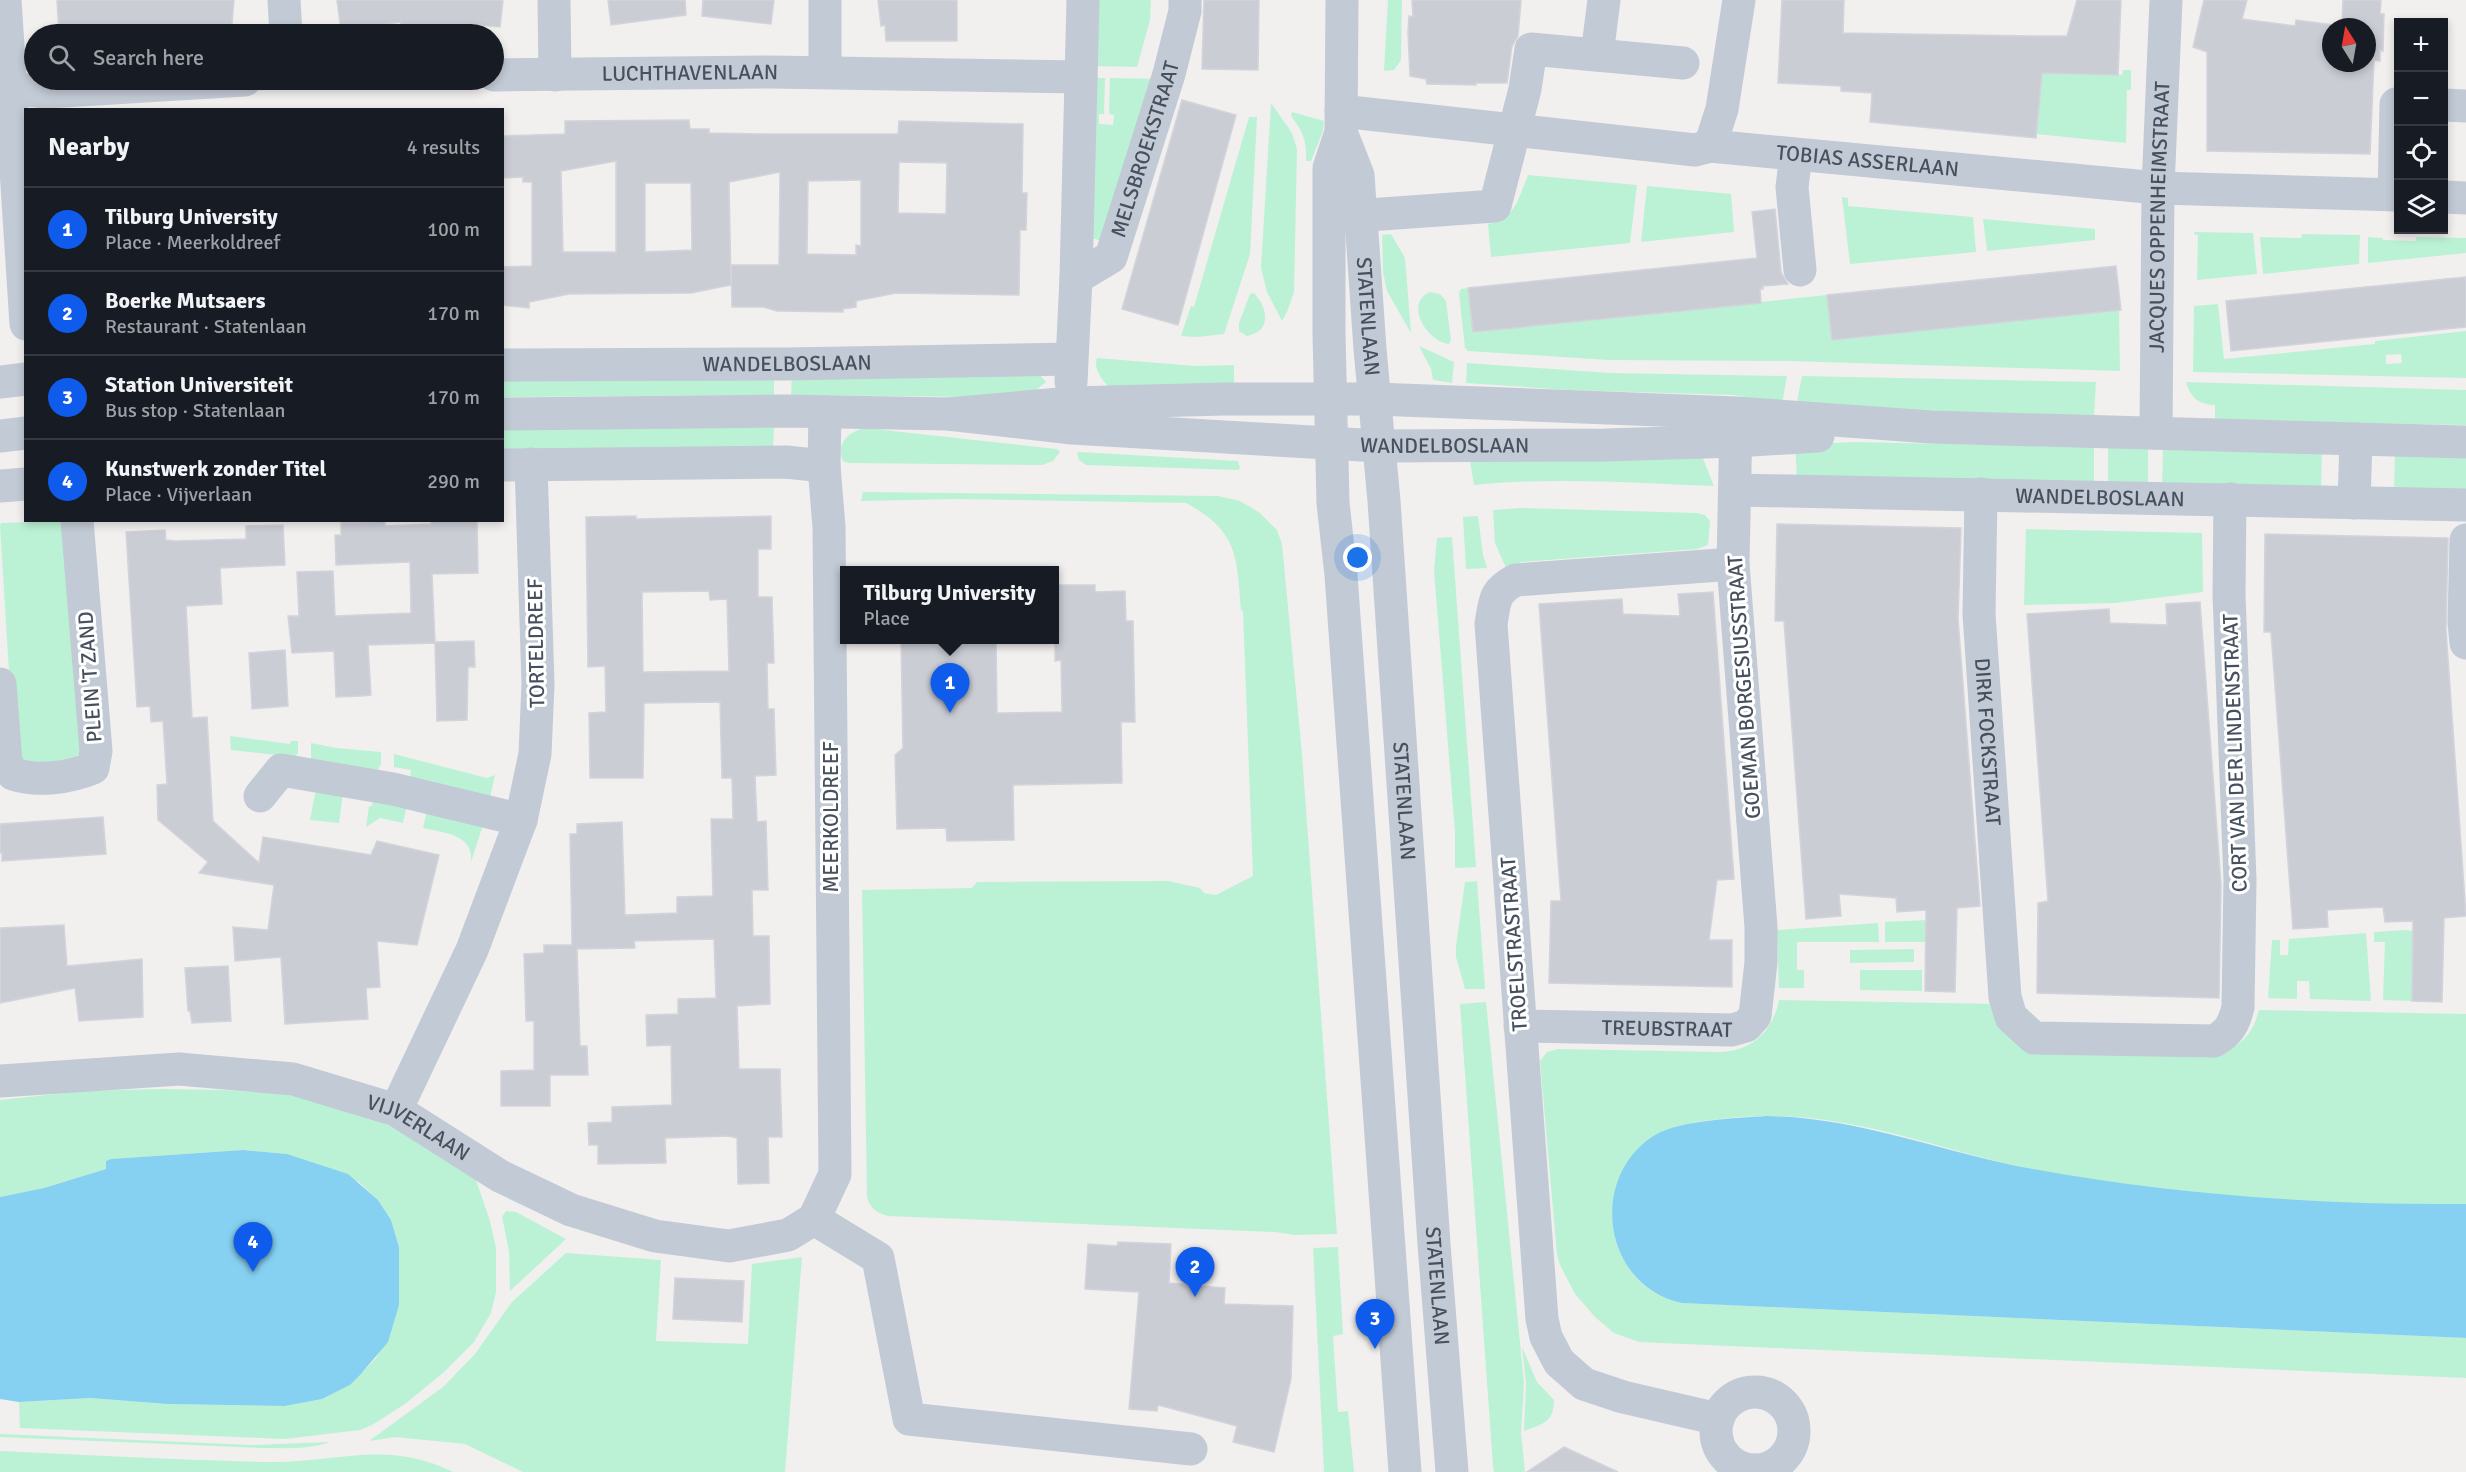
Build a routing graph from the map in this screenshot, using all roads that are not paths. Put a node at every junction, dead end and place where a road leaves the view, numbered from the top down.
1 (5, 0) edge
2 (284, 0) edge
3 (554, 0) edge
4 (825, 0) edge
5 (1083, 0) edge
6 (1185, 0) edge
7 (1342, 0) edge
8 (1604, 0) edge
9 (1739, 0) edge
10 (2166, 0) edge
11 (285, 24) edge
12 (1597, 55) junction
13 (1683, 63) dead end
14 (825, 72) junction
15 (504, 75) edge
16 (555, 75) junction
17 (1081, 78) junction
18 (5, 87) edge
19 (24, 89) edge
20 (30, 90) edge
21 (79, 90) edge
22 (2448, 105) edge
23 (2466, 106) edge
24 (1341, 121) junction
25 (2396, 126) edge
26 (1514, 131) junction
27 (1710, 146) junction
28 (1796, 155) junction
29 (2396, 180) edge
30 (2158, 188) junction
31 (2394, 195) edge
32 (2448, 197) edge
33 (2466, 198) edge
34 (1356, 217) junction
35 (1800, 270) dead end
36 (1076, 278) junction
37 (24, 301) edge
38 (1071, 359) junction
39 (504, 365) edge
40 (24, 379) edge
41 (0, 382) edge
42 (1330, 399) junction
43 (1375, 399) junction
44 (825, 412) junction
45 (504, 414) edge
46 (1071, 416) junction
47 (1736, 427) junction
48 (2156, 433) junction
49 (24, 434) edge
50 (0, 436) edge
51 (2356, 439) junction
52 (2466, 442) edge
53 (1332, 444) junction
54 (1379, 446) junction
55 (517, 464) edge
56 (824, 466) junction
57 (24, 484) edge
58 (0, 486) edge
59 (1736, 490) junction
60 (1981, 494) junction
61 (2230, 500) junction
62 (2354, 503) junction
63 (2466, 505) edge
64 (77, 522) edge
65 (2466, 540) edge
66 (1733, 564) junction
67 (2465, 633) edge
68 (0, 684) edge
69 (260, 796) dead end
70 (521, 820) junction
71 (1761, 962) joint
72 (2238, 1007) joint
73 (1520, 1026) junction
74 (0, 1081) edge
75 (396, 1110) junction
76 (814, 1219) junction
77 (1718, 1419) dead end
78 (1191, 1449) dead end
79 (1405, 1472) edge
80 (1452, 1472) edge

1 - 18 street
2 - 11 street
3 - 16 street
4 - 14 street
5 - 17 street, MELSBROEKSTRAAT
6 - 36 street, MELSBROEKSTRAAT
7 - 24 street, STATENLAAN
8 - 12 street
9 - 27 street
10 - 30 street, JACQUES OPPENHEIMSTRAAT
12 - 13 street
12 - 26 street
14 - 16 street, LUCHTHAVENLAAN
14 - 17 street, LUCHTHAVENLAAN
15 - 16 street, LUCHTHAVENLAAN
17 - 36 street, MELSBROEKSTRAAT
18 - 19 street
18 - 37 street
20 - 21 street
22 - 23 street
24 - 26 street, TOBIAS ASSERLAAN
24 - 34 street, STATENLAAN
25 - 29 street, TOBIAS ASSERLAAN
26 - 27 street, TOBIAS ASSERLAAN
26 - 34 street
27 - 28 street, TOBIAS ASSERLAAN
28 - 30 street, TOBIAS ASSERLAAN
28 - 35 street
30 - 31 street, TOBIAS ASSERLAAN
30 - 48 street, JACQUES OPPENHEIMSTRAAT
32 - 33 street
34 - 42 street, STATENLAAN
34 - 43 street, STATENLAAN
36 - 38 street, MELSBROEKSTRAAT
38 - 39 street, WANDELBOSLAAN
38 - 46 street, MELSBROEKSTRAAT
40 - 41 street
42 - 43 street, WANDELBOSLAAN
42 - 46 street, WANDELBOSLAAN
42 - 53 street, STATENLAAN
43 - 47 street, WANDELBOSLAAN
43 - 54 street, STATENLAAN
44 - 45 street, WANDELBOSLAAN
44 - 46 street, WANDELBOSLAAN
44 - 56 street, MEERKOLDREEF
46 - 53 street, WANDELBOSLAAN
47 - 48 street, WANDELBOSLAAN
47 - 54 street, WANDELBOSLAAN
47 - 59 street, GOEMAN BORGESIUSSTRAAT
48 - 51 street, WANDELBOSLAAN
49 - 50 street
51 - 52 street, WANDELBOSLAAN
51 - 62 street
53 - 54 street, WANDELBOSLAAN
53 - 79 street, STATENLAAN
54 - 80 street, STATENLAAN
55 - 56 street
55 - 70 street, TORTELDREEF
56 - 76 street, MEERKOLDREEF
57 - 58 street
59 - 60 street, WANDELBOSLAAN
59 - 66 street, GOEMAN BORGESIUSSTRAAT
60 - 61 street, WANDELBOSLAAN
60 - 72 street, DIRK FOCKSTRAAT
61 - 62 street, WANDELBOSLAAN
61 - 72 street, CORT VAN DER LINDENSTRAAT
62 - 63 street, WANDELBOSLAAN
64 - 68 street, PLEIN 'T ZAND
65 - 67 street
66 - 71 street, GOEMAN BORGESIUSSTRAAT
66 - 73 street, TROELSTRASTRAAT
69 - 70 street
70 - 75 street, TORTELDREEF
71 - 73 street, TREUBSTRAAT
73 - 77 street, TROELSTRASTRAAT
74 - 75 street, VIJVERLAAN
75 - 76 street, VIJVERLAAN
76 - 78 street

